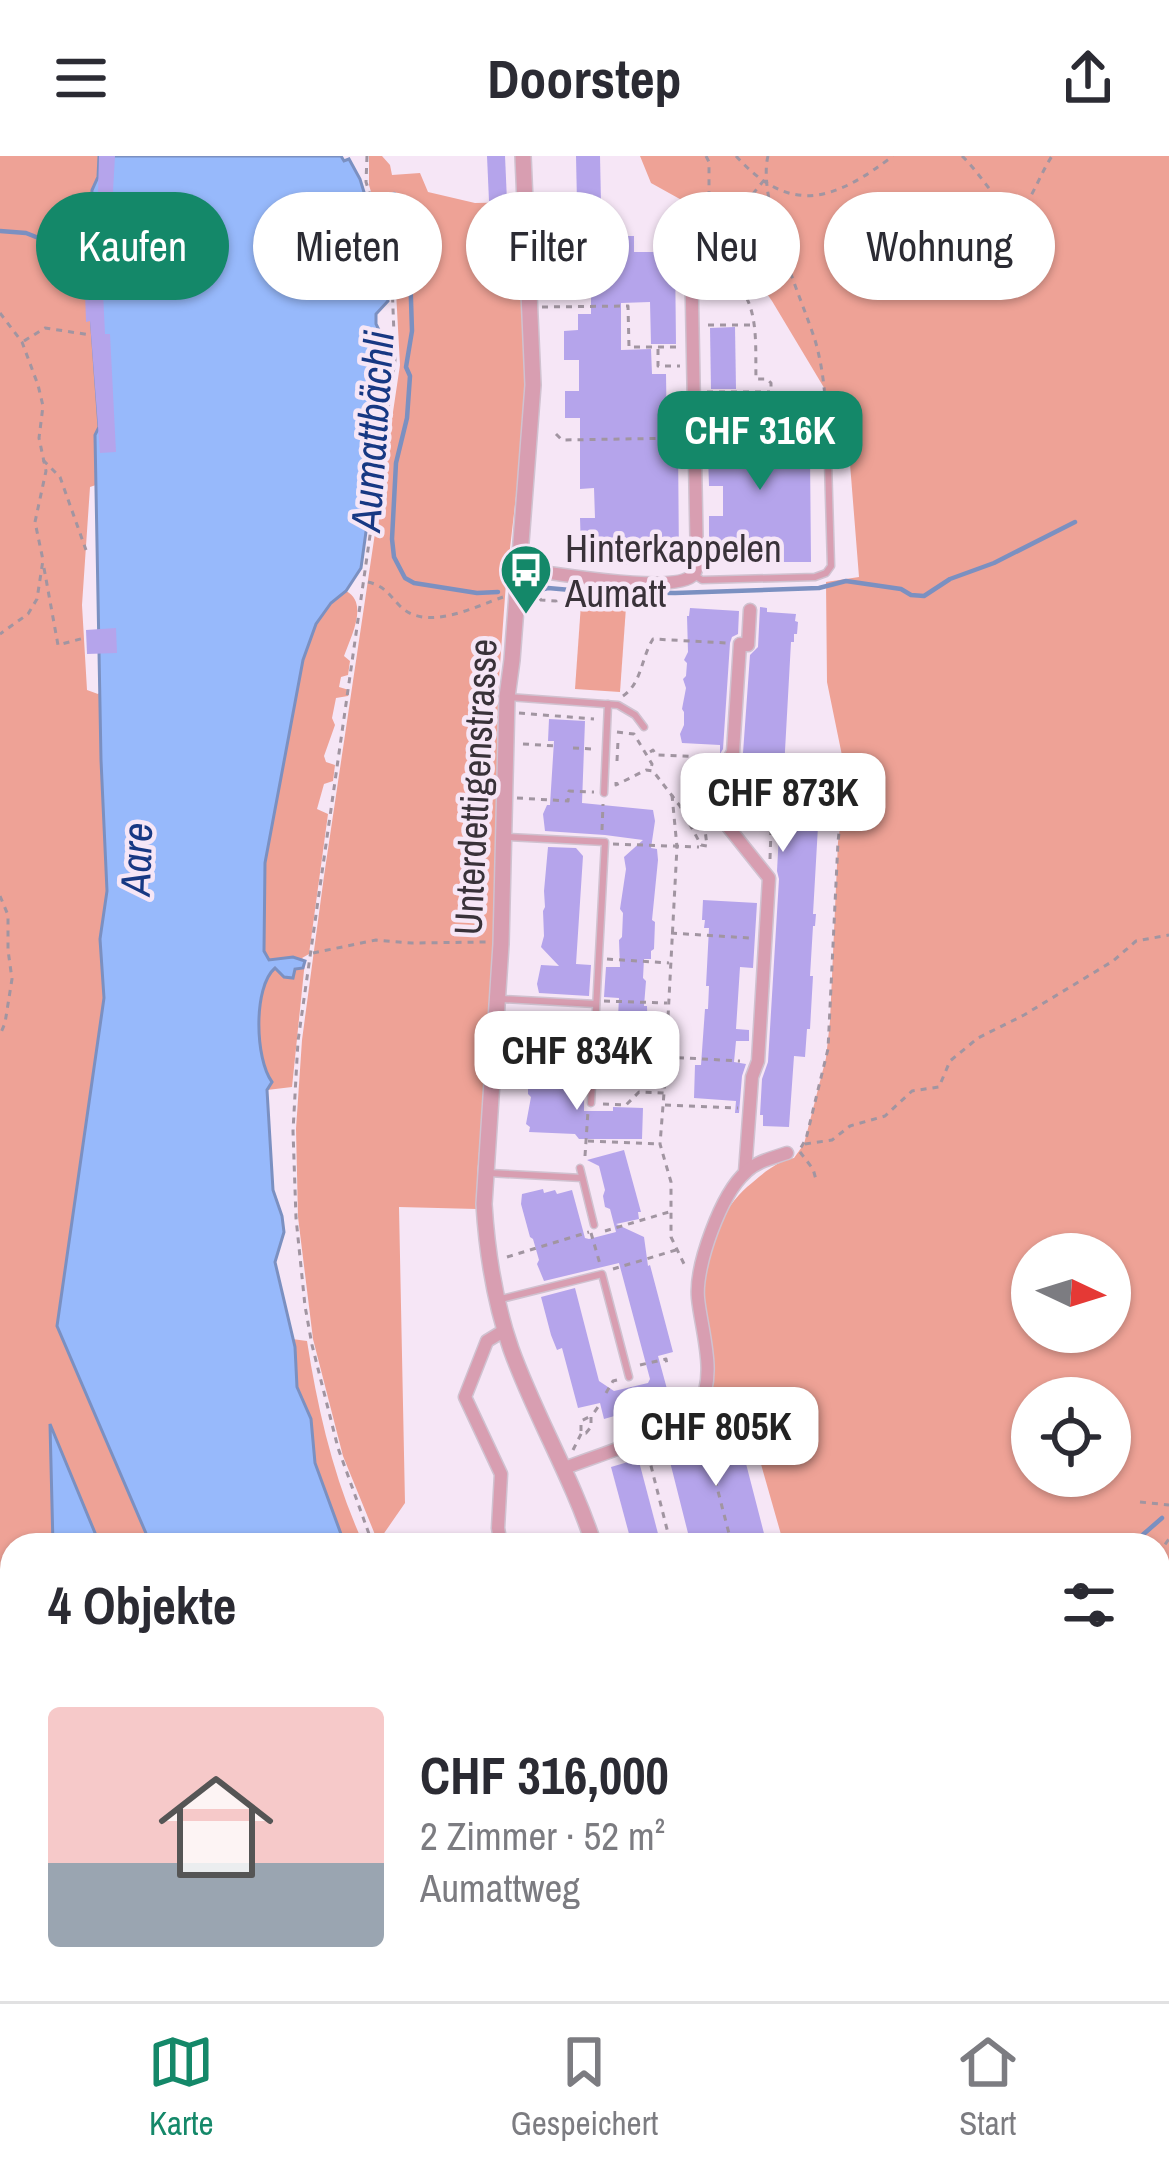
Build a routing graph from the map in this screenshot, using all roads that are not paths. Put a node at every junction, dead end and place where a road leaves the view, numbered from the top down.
1 (523, 156) edge
2 (694, 300) edge
3 (828, 431) road end
4 (518, 568) junction
5 (694, 575) junction
6 (750, 610) dead end
7 (512, 697) junction
8 (608, 704) junction
9 (644, 727) dead end
10 (604, 793) road end
11 (502, 837) junction
12 (499, 999) junction
13 (596, 1002) junction
14 (591, 1103) road end
15 (793, 1152) road end
16 (580, 1168) road end
17 (745, 1172) junction
18 (485, 1173) junction
19 (582, 1178) junction
20 (592, 1228) road end
21 (497, 1300) junction
22 (505, 1330) junction
23 (628, 1373) road end
24 (565, 1468) junction
25 (499, 1533) edge
26 (589, 1533) edge

1 - 4 street, Unterdettigenstrasse
2 - 5 street
3 - 5 lane
4 - 5 street
4 - 7 street, Unterdettigenstrasse
6 - 17 street
7 - 8 lane
7 - 11 street, Unterdettigenstrasse
8 - 9 lane
8 - 10 lane
11 - 12 street, Unterdettigenstrasse
11 - 13 lane
12 - 13 lane
12 - 18 street, Unterdettigenstrasse
13 - 14 lane
15 - 17 street
16 - 19 lane
17 - 24 street
18 - 19 lane
18 - 21 street, Unterdettigenstrasse
19 - 20 lane
21 - 22 street, Unterdettigenstrasse
21 - 23 lane
22 - 24 street, Unterdettigenstrasse
22 - 25 street
24 - 26 street, Unterdettigenstrasse

